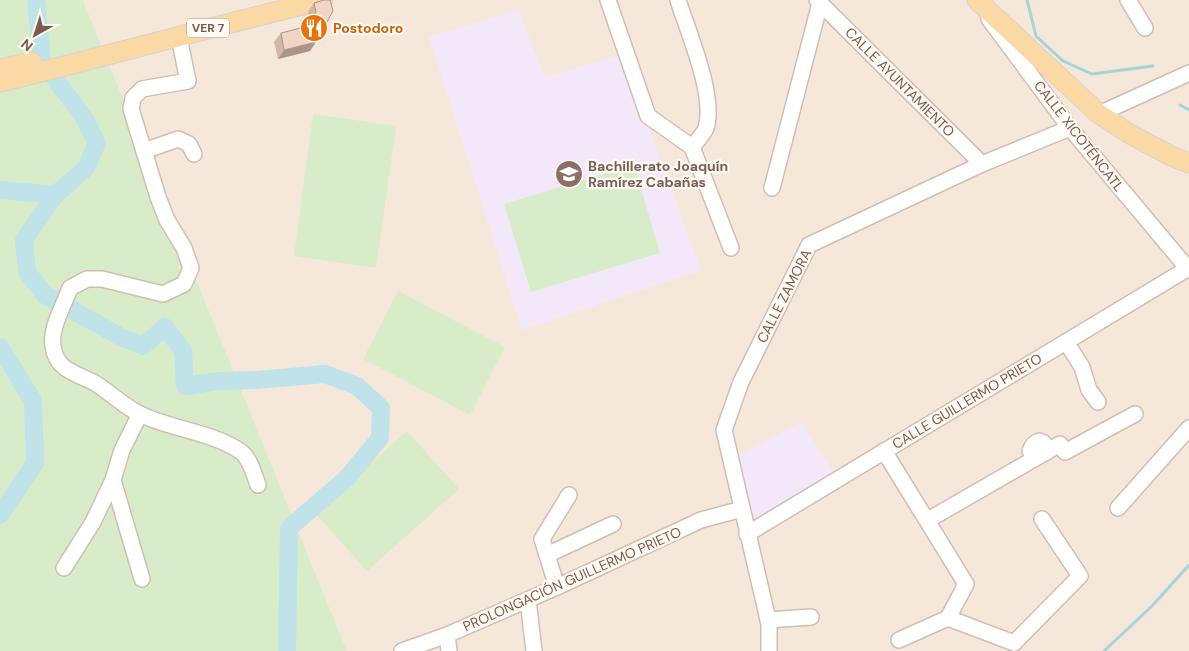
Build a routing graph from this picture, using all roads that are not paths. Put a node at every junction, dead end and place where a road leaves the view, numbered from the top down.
1 (283, 0) edge
2 (323, 0) edge
3 (608, 0) edge
4 (678, 0) edge
5 (976, 0) edge
6 (1128, 0) edge
7 (818, 2) edge
8 (1146, 28) dead end
9 (182, 35) junction
10 (92, 55) junction
11 (0, 69) edge
12 (1183, 76) edge
13 (0, 82) edge
14 (1099, 114) junction
15 (1070, 128) junction
16 (692, 147) junction
17 (144, 151) junction
18 (194, 154) dead end
19 (1189, 163) edge
20 (982, 164) junction
21 (772, 188) dead end
22 (731, 248) dead end
23 (1188, 269) edge
24 (1066, 342) junction
25 (1098, 402) dead end
26 (140, 414) junction
27 (1135, 414) dead end
28 (1189, 428) edge
29 (884, 451) junction
30 (113, 480) junction
31 (258, 485) dead end
32 (569, 495) dead end
33 (1118, 508) dead end
34 (742, 509) junction
35 (1042, 519) dead end
36 (928, 520) junction
37 (613, 524) dead end
38 (747, 534) junction
39 (547, 555) junction
40 (64, 568) dead end
41 (142, 579) dead end
42 (557, 587) junction
43 (528, 600) junction
44 (811, 617) dead end
45 (948, 618) junction
46 (768, 620) junction
47 (447, 634) junction
48 (899, 640) dead end
49 (1013, 647) edge
50 (402, 651) edge
51 (449, 651) edge
52 (534, 651) edge
53 (768, 651) edge

1 - 10 main road, VER 7
2 - 9 main road, VER 7
3 - 16 street
4 - 16 street
5 - 14 main road
5 - 15 street, CALLE XICOTÉNCATL
6 - 8 street
7 - 20 street, CALLE AYUNTAMIENTO
7 - 21 street
9 - 10 main road, VER 7
9 - 17 street
10 - 11 main road, VER 7
10 - 13 main road, VER 7
12 - 14 street
14 - 19 main road
15 - 20 street, CALLE ZAMORA
15 - 23 street, CALLE XICOTÉNCATL
16 - 22 street
17 - 18 street
17 - 26 street
20 - 34 street, CALLE ZAMORA
23 - 24 street, CALLE GUILLERMO PRIETO
24 - 25 street
24 - 29 street, CALLE GUILLERMO PRIETO
26 - 30 street
26 - 31 street
27 - 36 street
28 - 33 street
29 - 36 street
29 - 38 street, CALLE GUILLERMO PRIETO
30 - 40 street
30 - 41 street
32 - 39 street
34 - 38 street, CALLE ZAMORA
34 - 42 street, PROLONGACIÓN GUILLERMO PRIETO
35 - 49 street
36 - 45 street
37 - 39 street
38 - 46 street, CALLE ZAMORA
39 - 42 street
42 - 43 street, PROLONGACIÓN GUILLERMO PRIETO
43 - 47 street, PROLONGACIÓN GUILLERMO PRIETO
43 - 52 street
44 - 46 street
45 - 48 street
45 - 49 street
46 - 53 street, CALLE ZAMORA
47 - 50 street, PROLONGACIÓN GUILLERMO PRIETO
47 - 51 street

